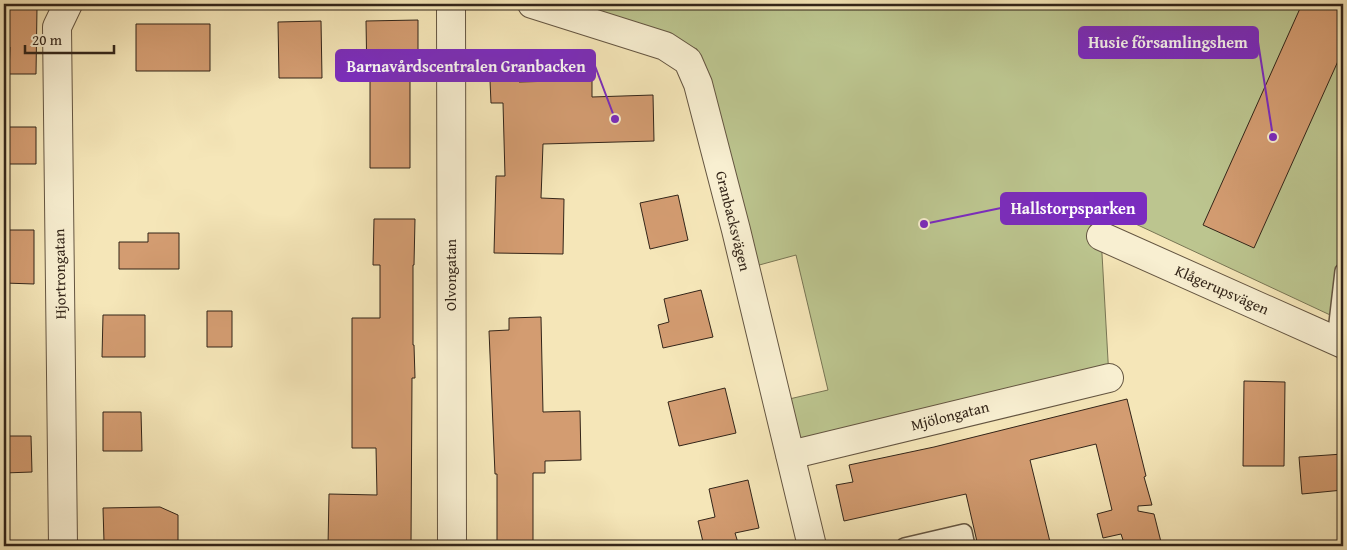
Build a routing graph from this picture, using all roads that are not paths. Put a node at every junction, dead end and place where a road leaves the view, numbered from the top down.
1 (68, 4) edge
2 (451, 4) edge
3 (532, 4) edge
4 (1101, 236) dead end
5 (1343, 271) edge
6 (1339, 342) edge
7 (1109, 378) dead end
8 (790, 455) junction
9 (63, 546) edge
10 (452, 546) edge
11 (812, 546) edge
12 (904, 546) edge
13 (967, 546) edge

1 - 9 street, Hjortrongatan
2 - 10 street, Olvongatan
3 - 8 street, Granbacksvägen
4 - 6 street, Klågerupsvägen
5 - 6 lane
7 - 8 street, Mjölongatan
8 - 11 street, Granbacksvägen
12 - 13 lane

